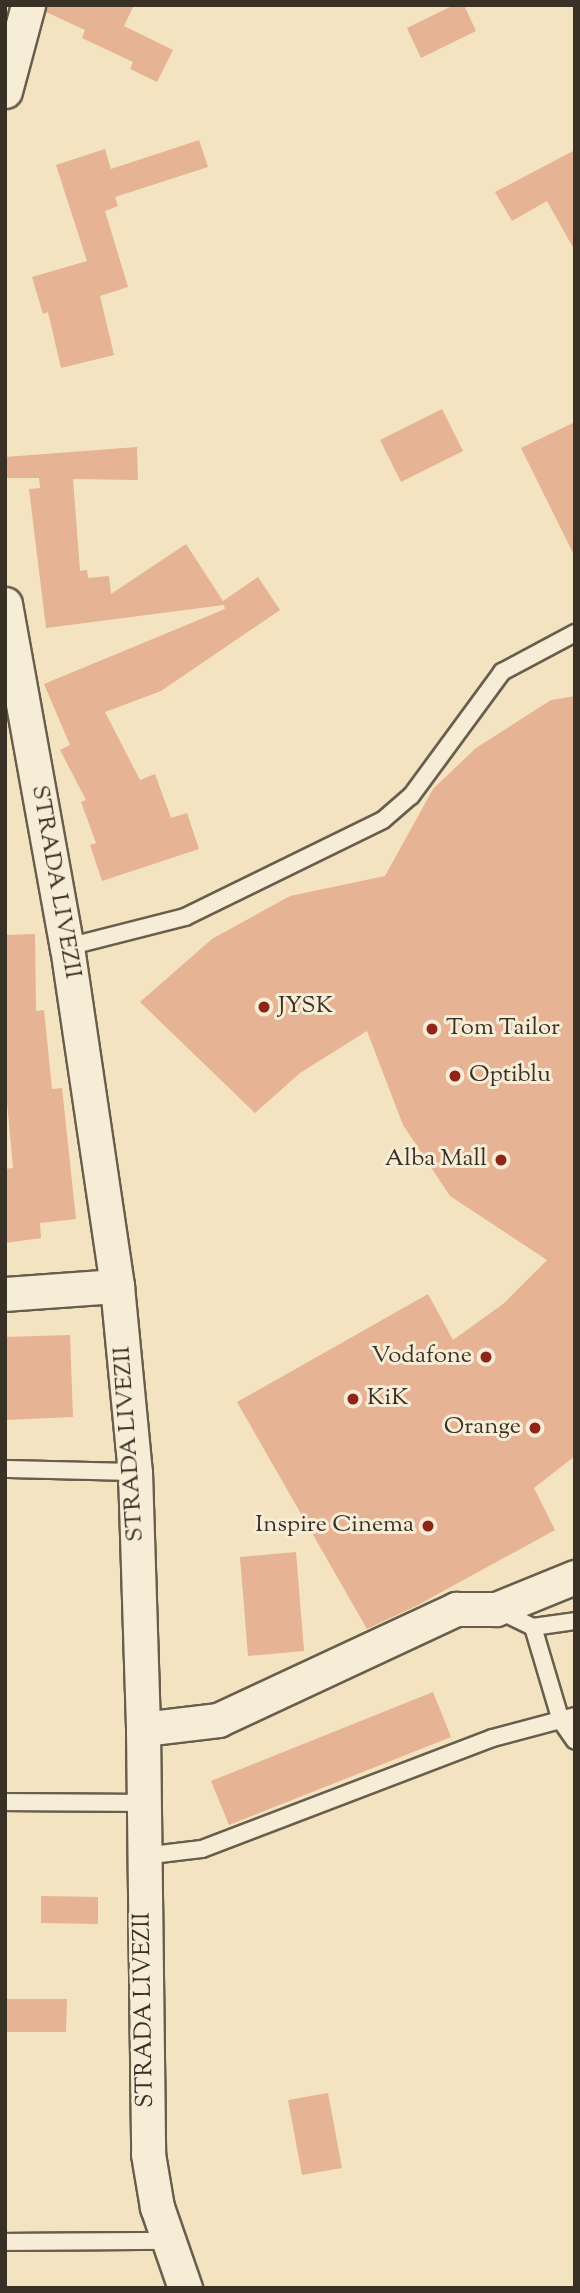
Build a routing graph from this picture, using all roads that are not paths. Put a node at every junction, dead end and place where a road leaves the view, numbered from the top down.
1 (28, 5) edge
2 (5, 91) edge
3 (5, 604) edge
4 (575, 634) edge
5 (67, 947) junction
6 (117, 1286) junction
7 (5, 1294) edge
8 (5, 1469) edge
9 (135, 1472) junction
10 (575, 1577) edge
11 (496, 1609) junction
12 (575, 1621) edge
13 (533, 1628) junction
14 (568, 1719) edge
15 (143, 1729) junction
16 (575, 1741) edge
17 (5, 1802) edge
18 (143, 1803) junction
19 (143, 1856) junction
20 (168, 2241) junction
21 (5, 2242) edge
22 (185, 2288) edge

1 - 2 street
3 - 5 street, STRADA LIVEZII
4 - 5 lane
5 - 6 street, STRADA LIVEZII
6 - 7 street
6 - 9 street, STRADA LIVEZII
8 - 9 lane
9 - 15 street, STRADA LIVEZII
10 - 11 street
11 - 13 lane
11 - 15 street
12 - 13 lane
13 - 14 lane
14 - 16 lane
14 - 19 lane
15 - 18 street, STRADA LIVEZII
17 - 18 lane
18 - 19 street, STRADA LIVEZII
19 - 20 street, STRADA LIVEZII
20 - 21 lane
20 - 22 street, STRADA LIVEZII

